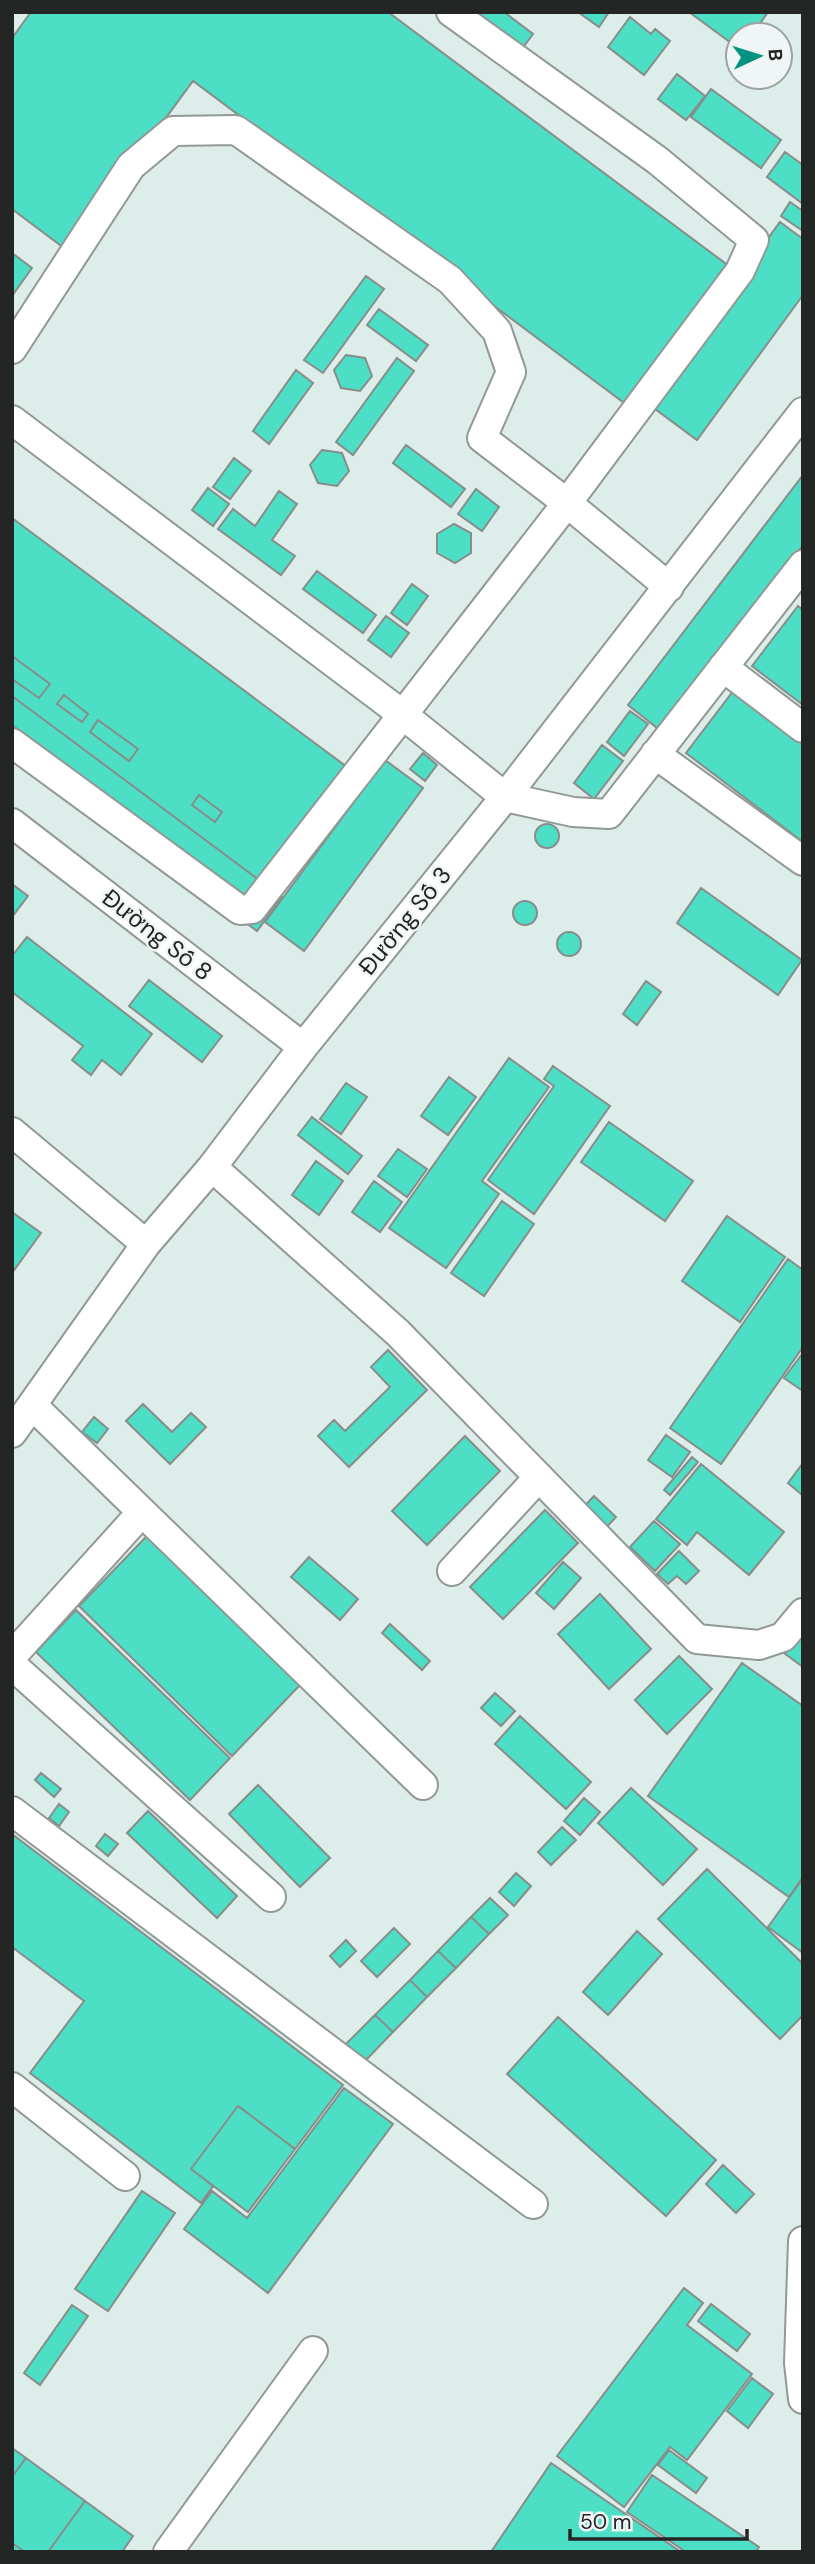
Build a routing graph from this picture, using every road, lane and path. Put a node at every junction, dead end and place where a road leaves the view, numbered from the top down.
1 (452, 12) edge
2 (12, 349) edge
3 (803, 412) edge
4 (12, 420) edge
5 (566, 503) junction
6 (798, 580) edge
7 (669, 587) junction
8 (723, 667) junction
9 (402, 713) junction
10 (803, 728) edge
11 (12, 743) edge
12 (655, 754) junction
13 (505, 797) junction
14 (12, 823) edge
15 (803, 861) edge
16 (303, 1047) junction
17 (12, 1132) edge
18 (212, 1167) junction
19 (146, 1244) junction
20 (33, 1406) junction
21 (12, 1433) edge
22 (539, 1477) junction
23 (142, 1512) junction
24 (452, 1571) dead end
25 (803, 1613) edge
26 (12, 1656) edge
27 (12, 1665) edge
28 (423, 1785) dead end
29 (12, 1811) edge
30 (271, 1897) dead end
31 (12, 2087) edge
32 (125, 2176) dead end
33 (533, 2204) dead end
34 (803, 2241) edge
35 (313, 2351) dead end
36 (803, 2399) edge
37 (168, 2552) edge

1 - 5 street
2 - 5 street
3 - 7 street, Đường Số 3
4 - 9 street
5 - 7 street
5 - 9 street
6 - 8 street
7 - 13 street, Đường Số 3
8 - 10 street
8 - 12 street
9 - 11 street
9 - 13 street
12 - 13 street
12 - 15 street
13 - 16 street, Đường Số 3
14 - 16 street, Đường Số 8
16 - 18 street, Đường Số 3
17 - 19 street
18 - 19 street, Đường Số 3
18 - 22 street
19 - 20 street, Đường Số 3
20 - 21 street, Đường Số 3
20 - 23 street
22 - 24 street
22 - 25 street
23 - 26 street
23 - 28 street
27 - 30 street
29 - 33 street
31 - 32 street
34 - 36 street
35 - 37 street

